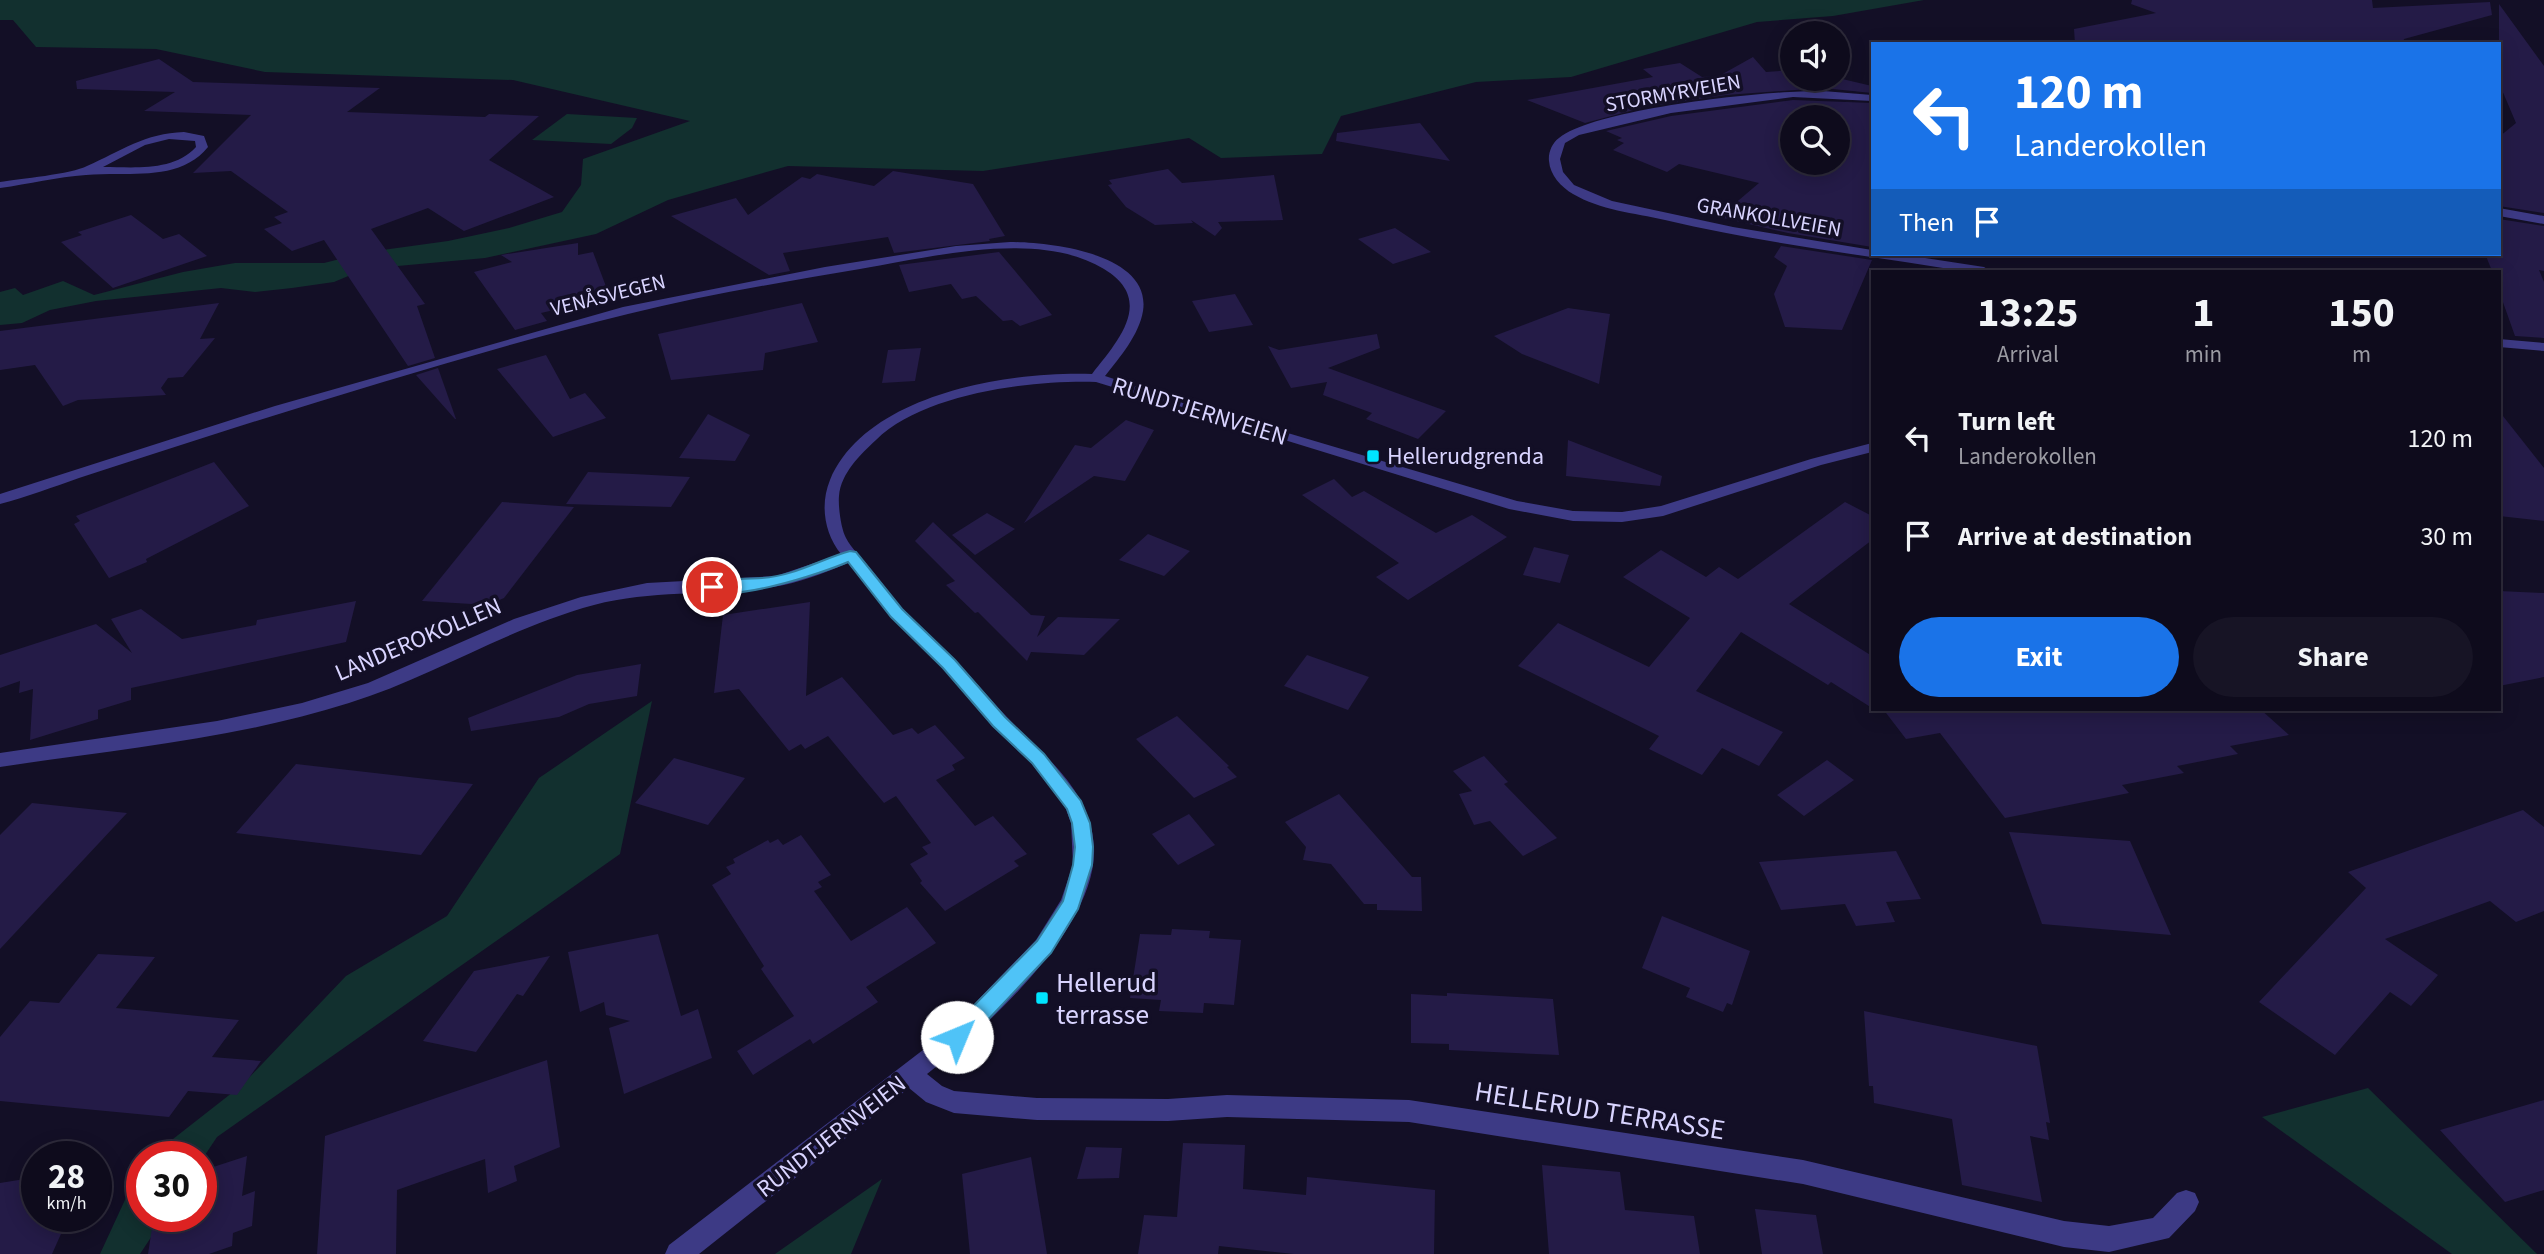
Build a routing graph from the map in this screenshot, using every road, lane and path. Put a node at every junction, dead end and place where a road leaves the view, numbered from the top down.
1 (1871, 98) edge
2 (89, 170) junction
3 (0, 185) edge
4 (1591, 198) joint
5 (2501, 212) edge
6 (2544, 220) edge
7 (1871, 254) edge
8 (1885, 256) edge
9 (1977, 270) edge
10 (2501, 343) edge
11 (2544, 347) edge
12 (1096, 379) junction
13 (1871, 448) edge
14 (0, 499) edge
15 (850, 555) junction
16 (0, 760) edge
17 (910, 1075) junction
18 (2186, 1202) dead end
19 (678, 1254) edge

1 - 4 street, STORMYRVEIEN
2 - 2 street
2 - 3 street
4 - 7 street, GRANKOLLVEIEN
5 - 6 street
8 - 9 street, GRANKOLLVEIEN
10 - 11 street
12 - 13 street, RUNDTJERNVEIEN
12 - 14 street, VENÅSVEGEN
12 - 15 street, RUNDTJERNVEIEN
15 - 16 street, LANDEROKOLLEN
15 - 17 street, RUNDTJERNVEIEN
17 - 18 street, HELLERUD TERRASSE
17 - 19 street, RUNDTJERNVEIEN

